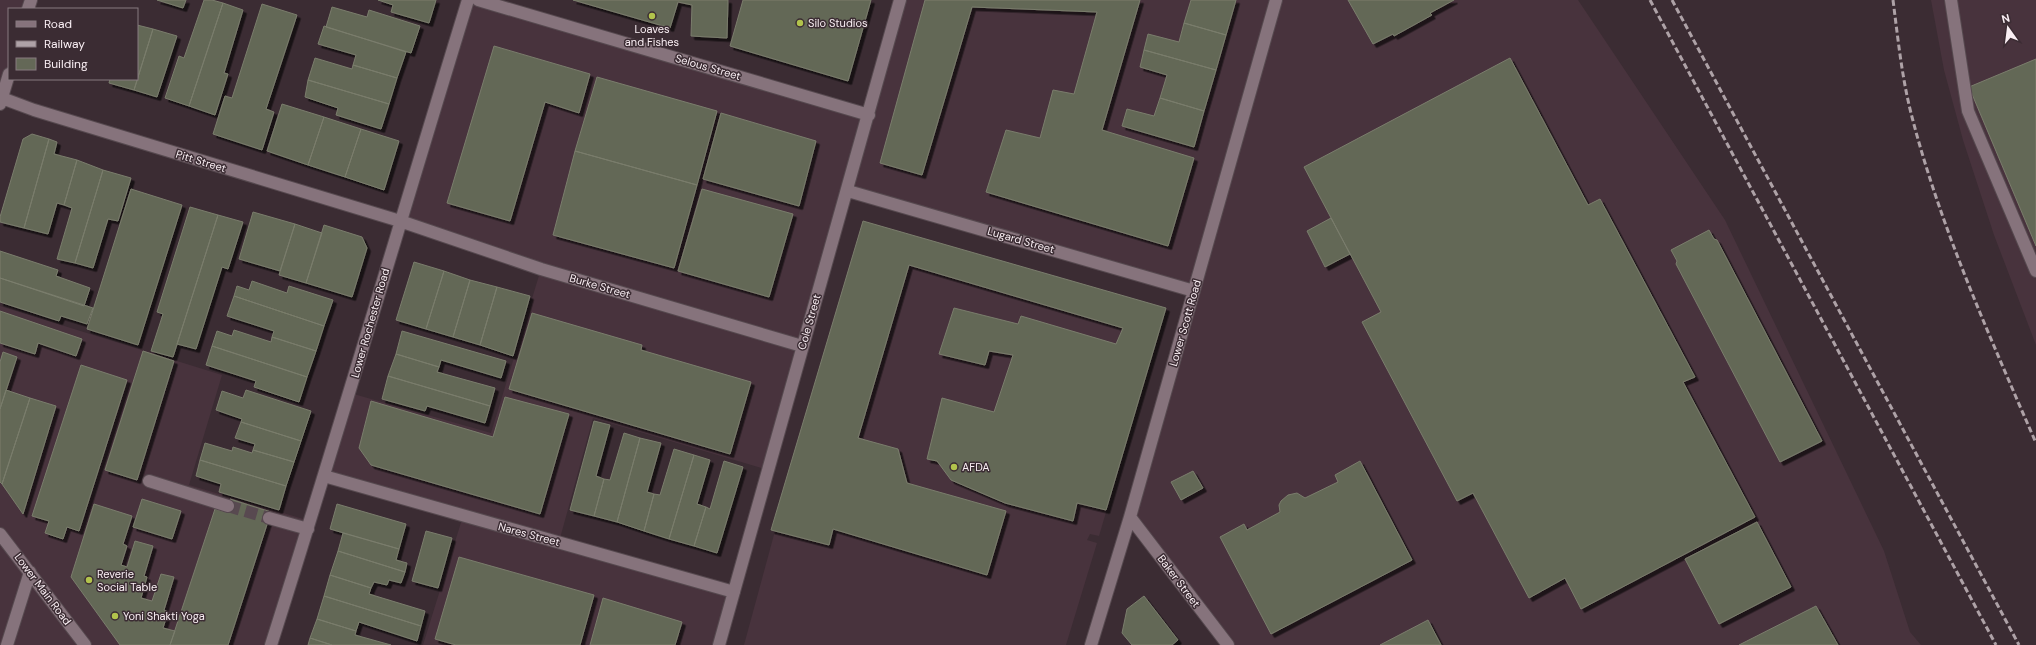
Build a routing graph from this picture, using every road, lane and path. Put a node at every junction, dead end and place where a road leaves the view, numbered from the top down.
1 (468, 0) edge
2 (478, 0) edge
3 (900, 0) edge
4 (1276, 0) edge
5 (1951, 0) edge
6 (8, 77) edge
7 (1, 101) edge
8 (869, 115) junction
9 (848, 191) junction
10 (400, 221) junction
11 (2036, 271) edge
12 (1194, 291) junction
13 (802, 346) junction
14 (324, 476) junction
15 (149, 481) dead end
16 (228, 506) tunnel mouth
17 (1130, 517) junction
18 (269, 518) tunnel mouth
19 (308, 529) junction
20 (0, 534) edge
21 (30, 572) junction
22 (734, 592) junction
23 (7, 645) edge
24 (85, 645) edge
25 (271, 645) edge
26 (719, 645) edge
27 (1091, 645) edge
28 (1228, 645) edge

1 - 10 street, Lower Rochester Road
2 - 8 street, Selous Street
3 - 8 street, Cole Street
4 - 12 street, Lower Scott Road
5 - 11 street
6 - 7 street
7 - 10 street, Pitt Street
8 - 9 street, Cole Street
9 - 12 street, Lugard Street
9 - 13 street, Cole Street
10 - 13 street, Burke Street
10 - 14 street, Lower Rochester Road
12 - 17 street, Lower Scott Road
13 - 22 street, Cole Street
14 - 19 street, Lower Rochester Road
14 - 22 street, Nares Street
15 - 16 street
17 - 27 street, Lower Scott Road
17 - 28 street, Baker Street
18 - 19 street
19 - 25 street, Lower Rochester Road
20 - 21 street, Lower Main Road
21 - 23 street
21 - 24 street, Lower Main Road
22 - 26 street, Cole Street

